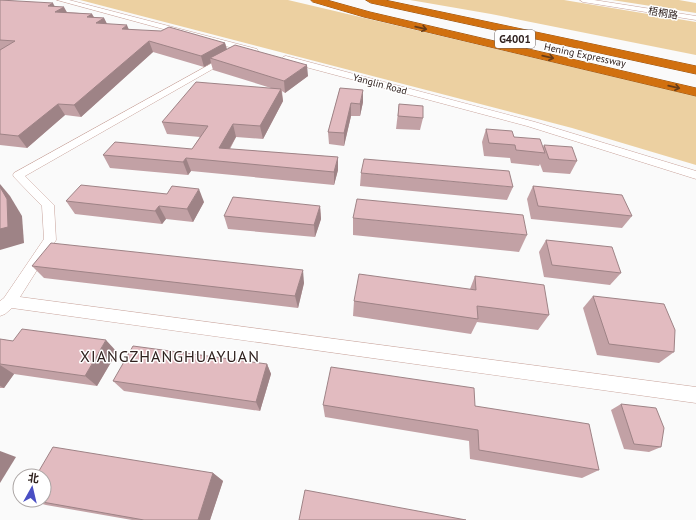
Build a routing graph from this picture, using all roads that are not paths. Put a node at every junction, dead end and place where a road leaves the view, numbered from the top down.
1 (61, 0) edge
2 (316, 0) edge
3 (333, 0) edge
4 (370, 0) edge
5 (380, 0) edge
6 (583, 0) edge
7 (696, 18) edge
8 (245, 48) junction
9 (696, 59) edge
10 (696, 70) edge
11 (696, 79) edge
12 (696, 92) edge
13 (696, 175) edge
14 (5, 306) edge
15 (696, 395) edge

1 - 8 street, Yanglin Road
2 -> 12 highway
3 - 11 highway, Hening Expressway / G4001
4 - 10 highway, Hening Expressway / G4001
5 - 9 highway
6 - 7 street, 梧桐路
8 - 13 street, Yanglin Road
8 - 14 street
14 - 15 street

